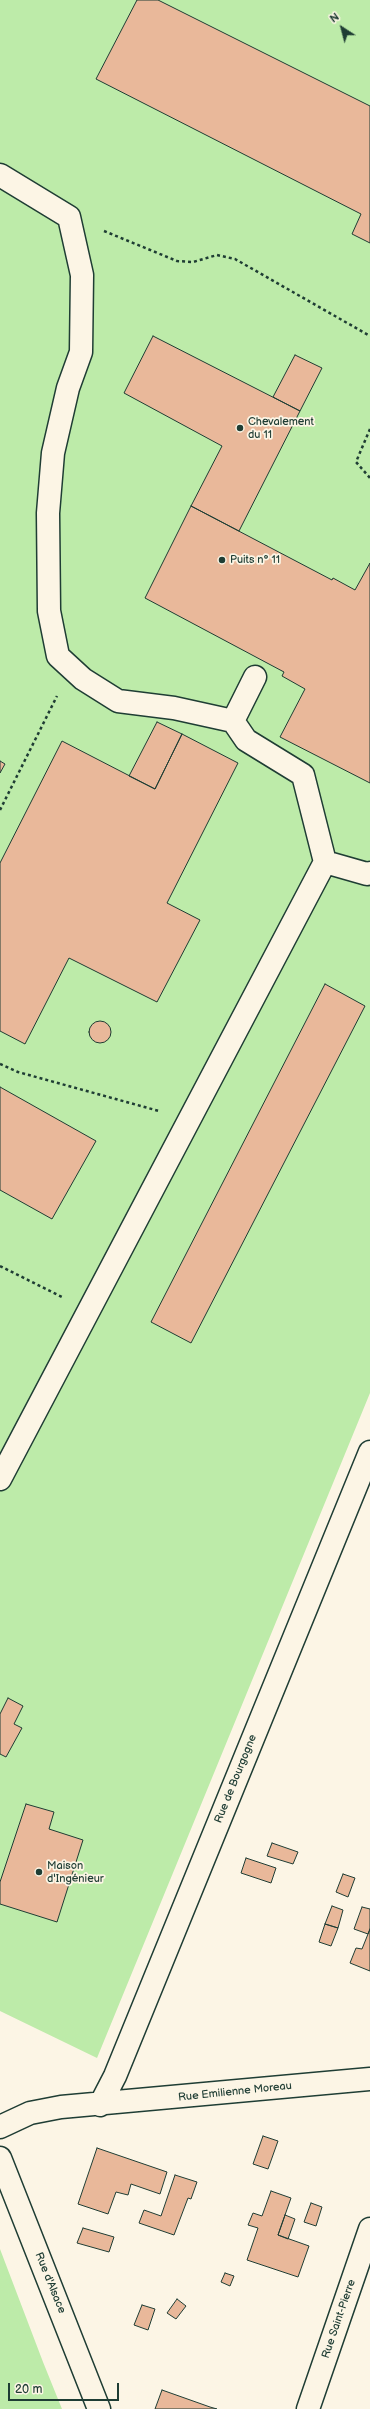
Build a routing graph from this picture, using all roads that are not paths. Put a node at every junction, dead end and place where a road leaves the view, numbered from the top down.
1 (0, 175) edge
2 (255, 677) dead end
3 (233, 720) junction
4 (325, 862) junction
5 (370, 873) edge
6 (370, 1452) edge
7 (2, 1469) edge
8 (370, 2079) edge
9 (100, 2105) junction
10 (0, 2127) edge
11 (0, 2158) edge
12 (370, 2229) edge
13 (99, 2409) edge
14 (308, 2409) edge

1 - 3 street
2 - 3 street
3 - 4 street
4 - 5 street
4 - 7 street
6 - 9 street, Rue de Bourgogne
8 - 9 street, Rue Emilienne Moreau
9 - 10 street, Rue Emilienne Moreau
11 - 13 street, Rue d'Alsace
12 - 14 street, Rue Saint-Pierre

